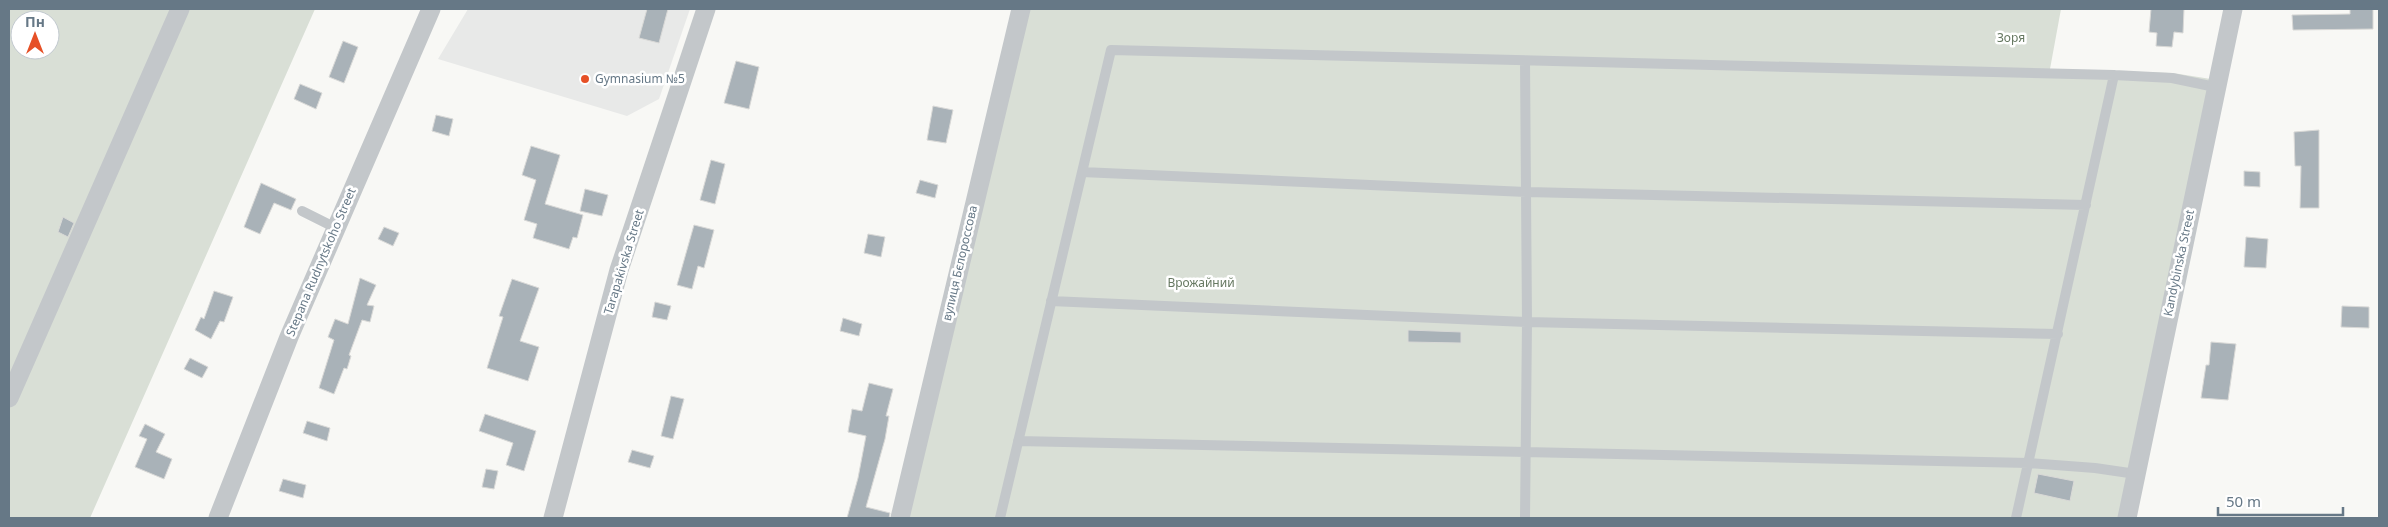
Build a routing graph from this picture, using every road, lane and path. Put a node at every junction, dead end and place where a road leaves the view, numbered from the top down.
1 (180, 9) edge
2 (431, 9) edge
3 (706, 9) edge
4 (1021, 9) edge
5 (2233, 9) edge
6 (1526, 61) junction
7 (2114, 76) junction
8 (2215, 87) junction
9 (1082, 172) junction
10 (1527, 192) junction
11 (2086, 205) junction
12 (302, 211) dead end
13 (336, 228) junction
14 (1051, 301) junction
15 (1527, 322) junction
16 (2058, 334) junction
17 (9, 398) edge
18 (1018, 441) junction
19 (1524, 453) junction
20 (2029, 463) junction
21 (2136, 474) junction
22 (218, 518) edge
23 (553, 518) edge
24 (900, 518) edge
25 (1000, 518) edge
26 (1525, 518) edge
27 (2016, 518) edge
28 (2127, 518) edge

1 - 17 street
2 - 13 street, Stepana Rudnytskoho Street
3 - 23 street, Tarapakivska Street
4 - 24 street, вулиця Бєлороссова
5 - 8 street, Kandybinska Street
6 - 7 lane
6 - 9 lane
6 - 10 lane
7 - 8 lane
7 - 11 lane
8 - 21 street, Kandybinska Street
9 - 10 lane
9 - 14 lane
10 - 11 lane
10 - 15 lane
11 - 16 lane
12 - 13 lane
13 - 22 street, Stepana Rudnytskoho Street
14 - 15 lane
14 - 18 lane
15 - 16 lane
15 - 19 lane
16 - 20 lane
18 - 19 lane
18 - 25 lane
19 - 20 lane
19 - 26 lane
20 - 21 lane
20 - 27 lane
21 - 28 street, Kandybinska Street

